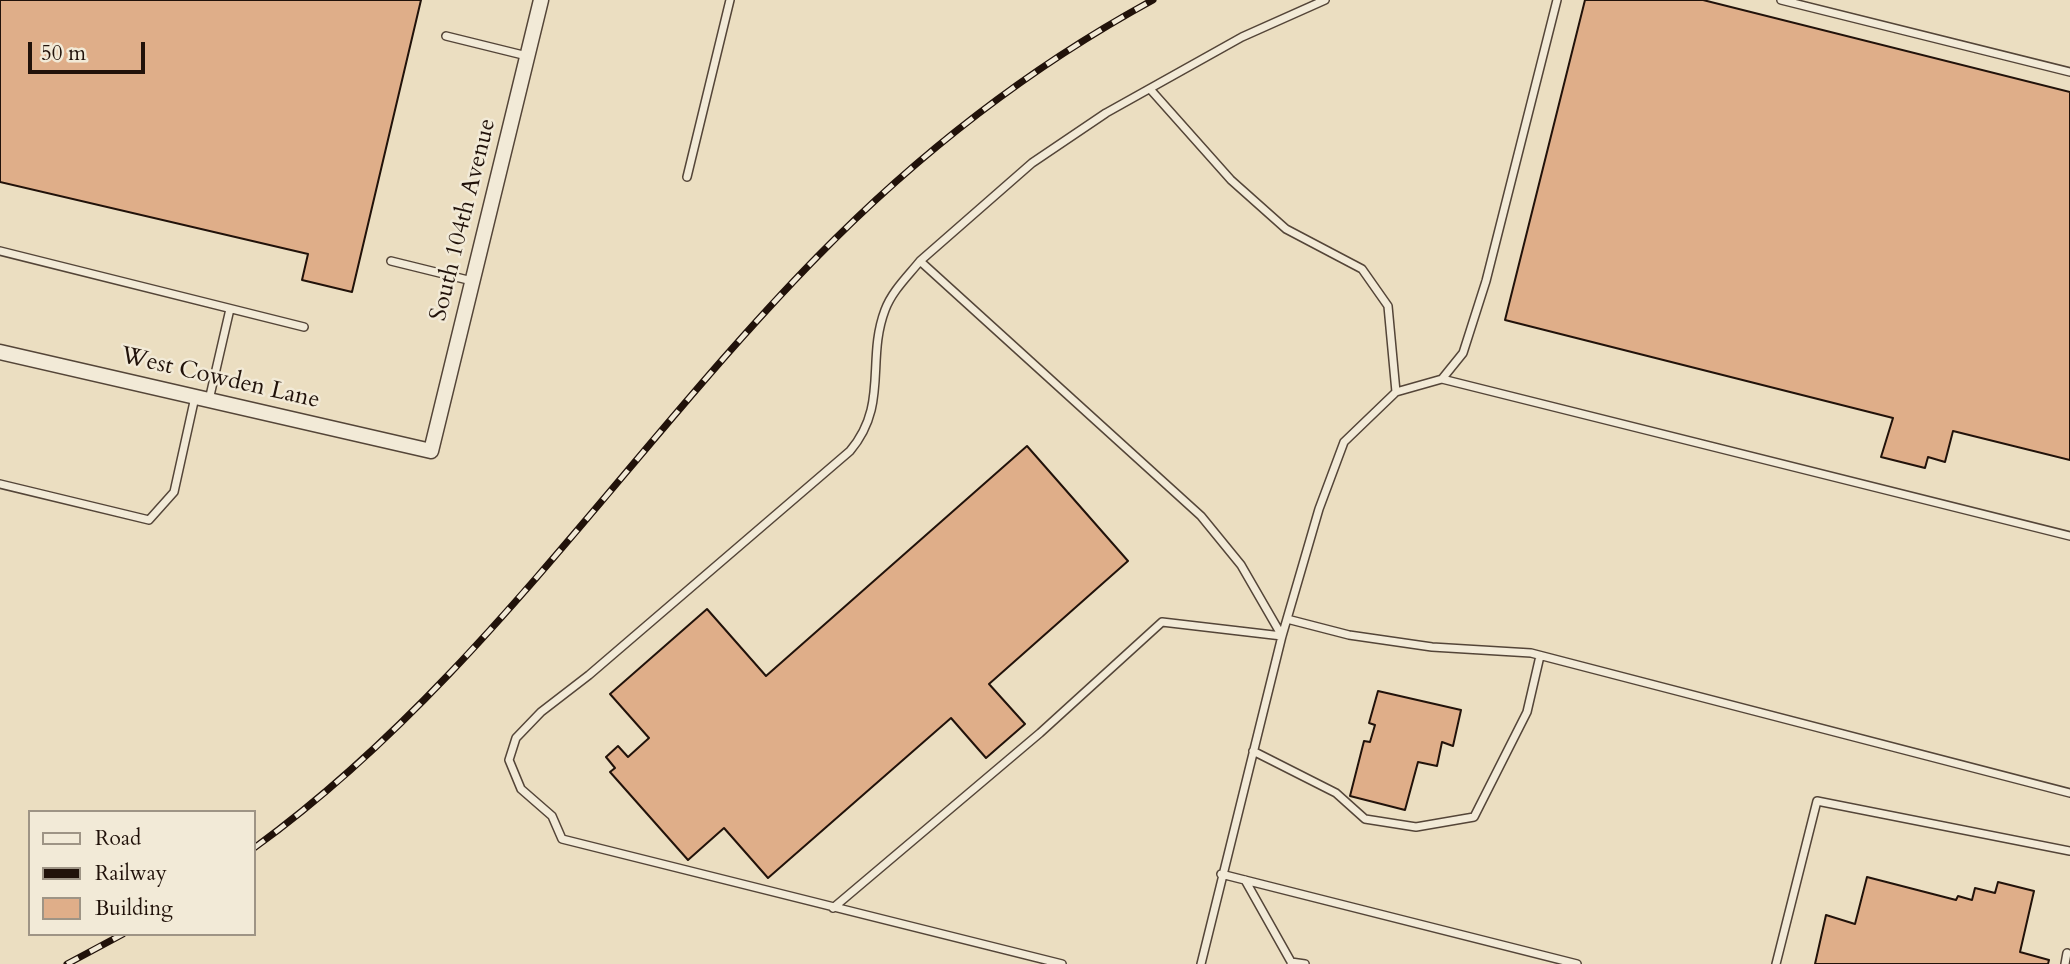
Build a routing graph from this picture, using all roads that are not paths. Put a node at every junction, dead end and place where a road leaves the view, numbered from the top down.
1 (541, 0) edge
2 (730, 0) edge
3 (1325, 0) edge
4 (1549, 0) edge
5 (1557, 0) edge
6 (1781, 0) edge
7 (1552, 12) junction
8 (446, 36) dead end
9 (527, 56) junction
10 (2070, 72) edge
11 (1150, 89) junction
12 (687, 177) dead end
13 (0, 251) edge
14 (391, 261) dead end
15 (920, 261) junction
16 (472, 281) junction
17 (230, 309) junction
18 (304, 327) dead end
19 (0, 352) edge
20 (1442, 379) junction
21 (1396, 392) junction
22 (202, 398) junction
23 (431, 450) joint
24 (0, 484) edge
25 (2070, 536) edge
26 (1287, 619) junction
27 (1282, 636) junction
28 (1540, 656) junction
29 (1253, 751) junction
30 (2070, 793) edge
31 (2070, 851) edge
32 (1221, 874) junction
33 (1245, 880) junction
34 (833, 908) junction
35 (2067, 953) dead end
36 (1291, 962) edge
37 (1062, 964) edge
38 (1201, 964) edge
39 (1305, 964) edge
40 (1577, 964) edge
41 (1776, 964) edge
42 (2065, 964) edge

1 - 9 street, South 104th Avenue
2 - 12 lane
3 - 11 lane
4 - 7 lane
5 - 7 lane
6 - 10 lane
7 - 20 lane
8 - 9 lane
9 - 16 street, South 104th Avenue
11 - 15 lane
11 - 21 lane
13 - 17 lane
14 - 16 lane
15 - 27 lane
15 - 34 lane
16 - 23 street, South 104th Avenue
17 - 18 lane
17 - 22 lane
19 - 22 street, West Cowden Lane
20 - 21 lane
20 - 25 lane
21 - 26 lane
22 - 23 street, West Cowden Lane
22 - 24 lane
26 - 27 lane
26 - 28 lane
27 - 29 lane
27 - 34 lane
28 - 29 lane
28 - 30 lane
29 - 32 lane
31 - 41 lane
32 - 33 lane
32 - 38 lane
33 - 36 lane
33 - 40 lane
34 - 37 lane
35 - 42 lane
36 - 39 lane

